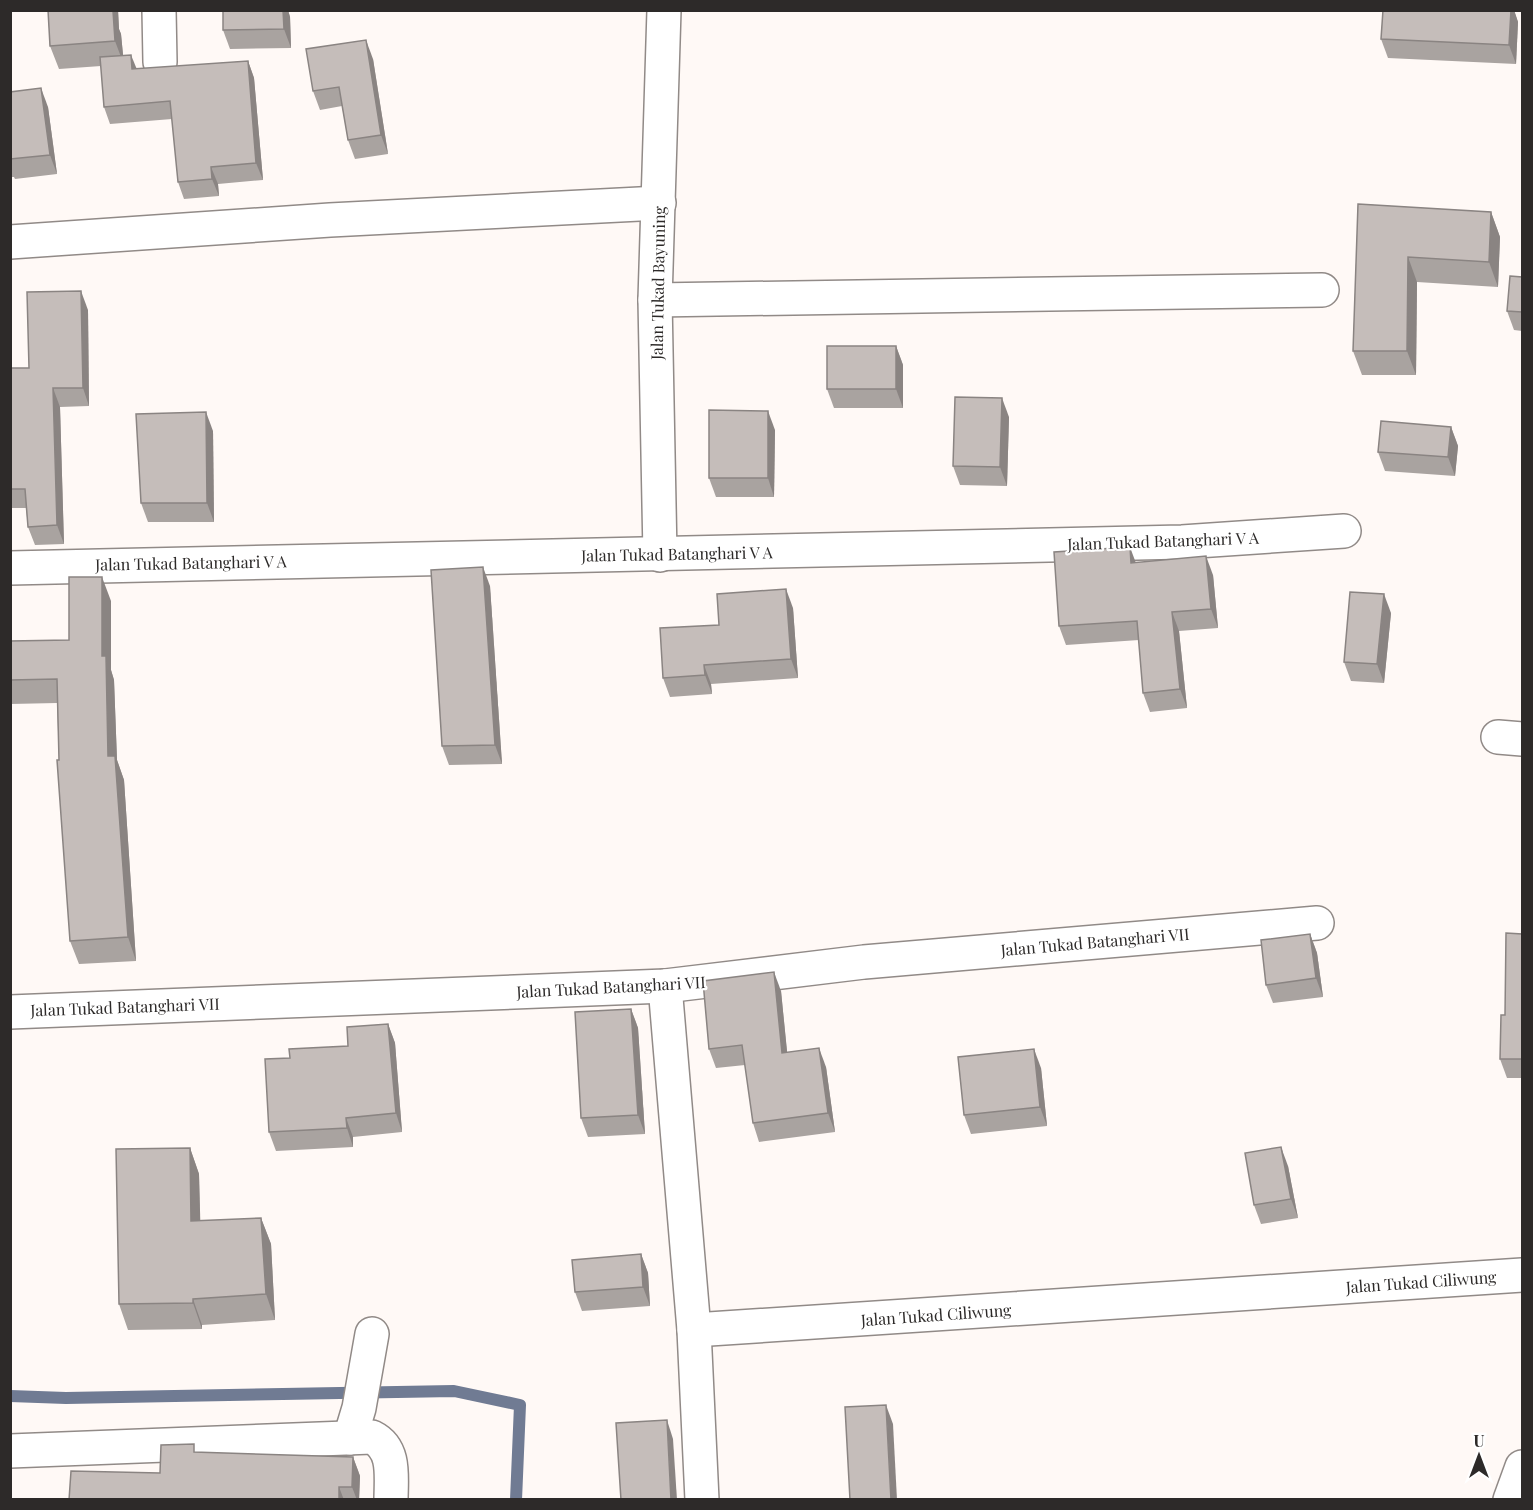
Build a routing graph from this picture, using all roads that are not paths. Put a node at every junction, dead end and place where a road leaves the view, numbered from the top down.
1 (159, 10) edge
2 (664, 10) edge
3 (160, 62) dead end
4 (659, 203) junction
5 (10, 242) edge
6 (1322, 290) dead end
7 (655, 300) junction
8 (1344, 531) dead end
9 (660, 555) junction
10 (10, 568) edge
11 (1317, 923) dead end
12 (665, 986) junction
13 (10, 1011) edge
14 (1522, 1275) edge
15 (694, 1330) junction
16 (372, 1334) dead end
17 (360, 1428) junction
18 (10, 1451) edge
19 (391, 1500) edge
20 (702, 1500) edge

1 - 3 street
2 - 4 street, Jalan Tukad Bayuning
4 - 5 street
4 - 7 street, Jalan Tukad Bayuning
6 - 7 street
7 - 9 street, Jalan Tukad Bayuning
8 - 9 street, Jalan Tukad Batanghari V A
9 - 10 street, Jalan Tukad Batanghari V A
11 - 12 street, Jalan Tukad Batanghari VII
12 - 13 street, Jalan Tukad Batanghari VII
12 - 15 street
14 - 15 street, Jalan Tukad Ciliwung
15 - 20 street
16 - 17 street
17 - 18 street
17 - 19 street

